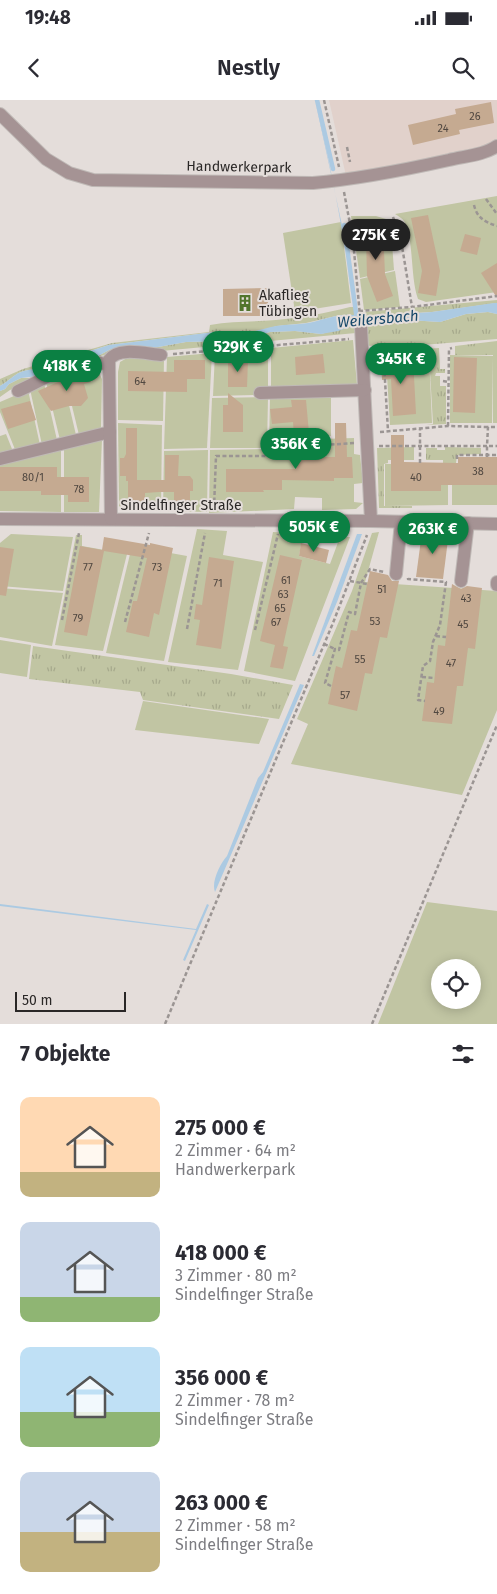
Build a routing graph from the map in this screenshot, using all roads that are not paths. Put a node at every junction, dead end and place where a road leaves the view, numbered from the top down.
1 (0, 114) edge
2 (497, 146) edge
3 (361, 332) road end
4 (161, 355) road end
5 (108, 365) junction
6 (365, 390) junction
7 (18, 391) dead end
8 (260, 393) dead end
9 (110, 432) junction
10 (0, 459) edge
11 (0, 519) edge
12 (111, 519) junction
13 (371, 521) junction
14 (402, 522) junction
15 (468, 523) junction
16 (497, 524) edge
17 (396, 574) road end
18 (461, 581) dead end

1 - 2 street, Handwerkerpark
3 - 6 street
4 - 5 street
5 - 7 street
5 - 9 street, Sindelfinger Straße
6 - 8 street
6 - 13 street
9 - 10 street
9 - 12 street, Sindelfinger Straße
11 - 12 street, Sindelfinger Straße
12 - 13 street, Sindelfinger Straße
13 - 14 street, Sindelfinger Straße
14 - 15 street, Sindelfinger Straße
14 - 17 street
15 - 16 street, Sindelfinger Straße
15 - 18 street

